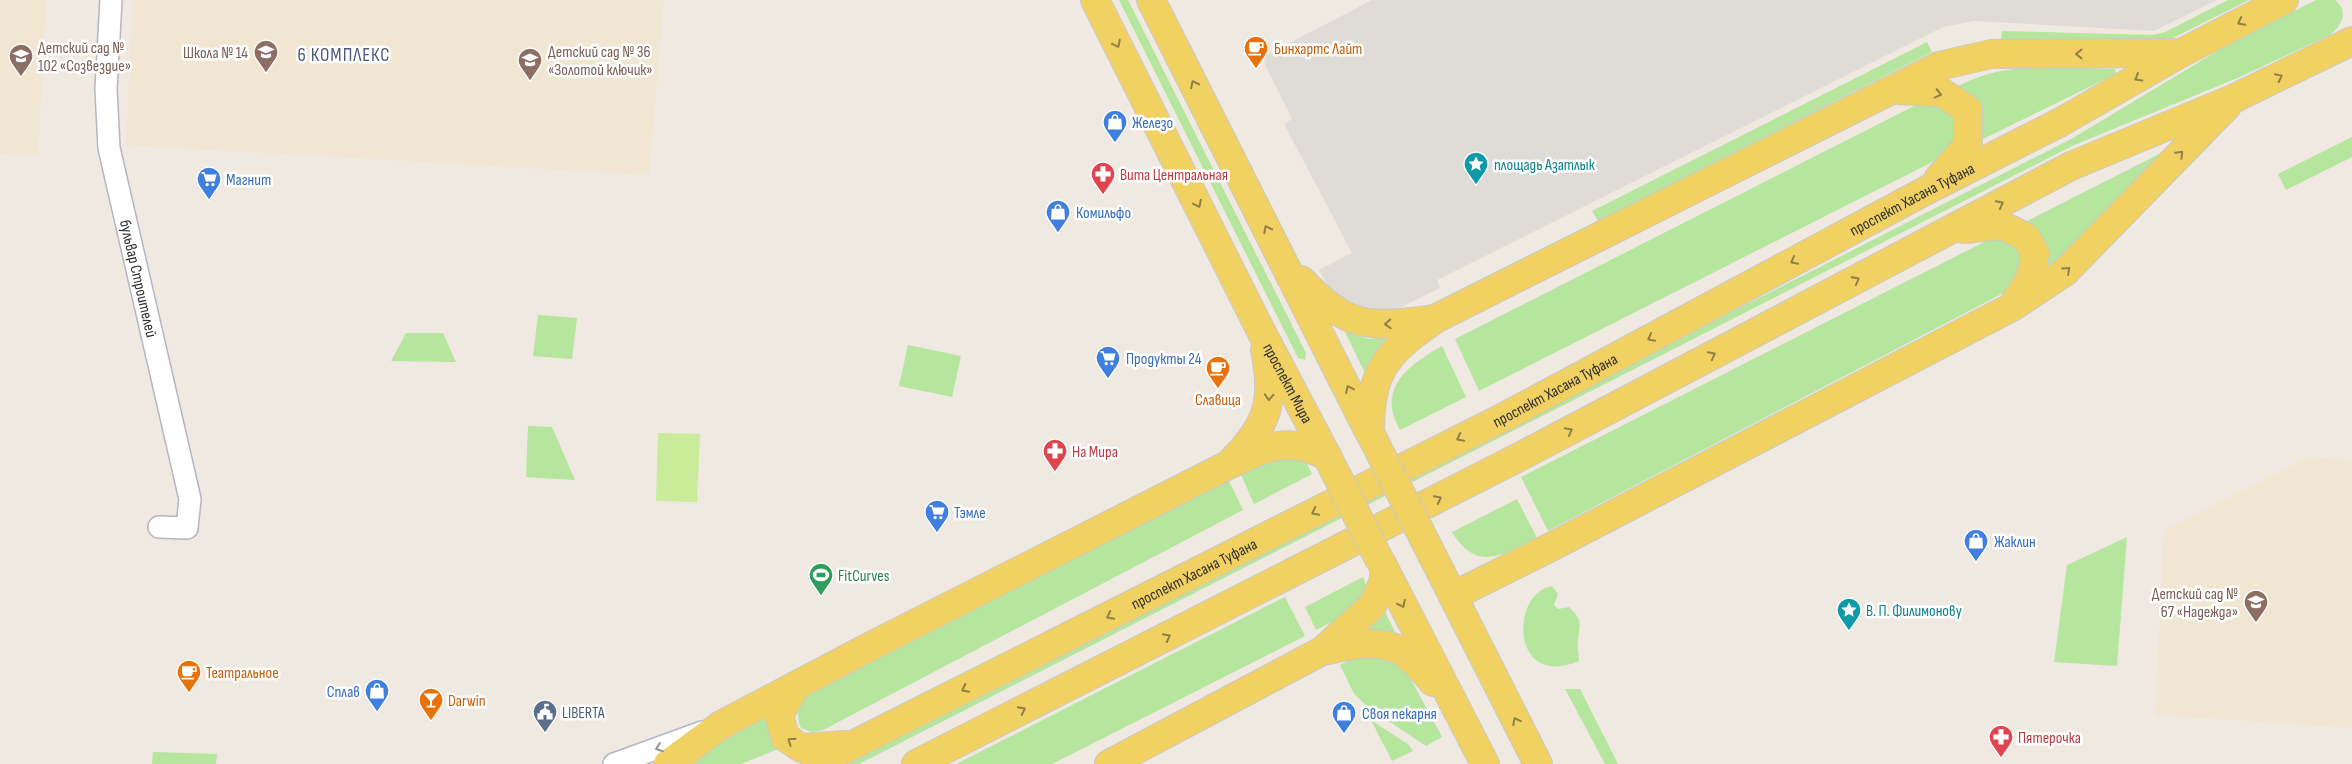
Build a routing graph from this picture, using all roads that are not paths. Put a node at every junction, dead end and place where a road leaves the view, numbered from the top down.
1 (111, 0) edge
2 (1096, 0) edge
3 (1152, 0) edge
4 (2284, 0) edge
5 (2352, 42) edge
6 (2180, 53) junction
7 (1890, 90) junction
8 (2235, 98) junction
9 (1927, 190) junction
10 (1947, 231) junction
11 (1283, 261) junction
12 (2012, 307) junction
13 (1437, 318) junction
14 (1261, 331) junction
15 (1370, 433) junction
16 (1327, 456) junction
17 (1228, 465) junction
18 (159, 527) dead end
19 (1382, 565) junction
20 (1452, 596) junction
21 (1322, 651) junction
22 (796, 686) junction
23 (1457, 710) junction
24 (722, 725) junction
25 (855, 744) junction
26 (614, 764) edge
27 (668, 764) edge
28 (815, 764) edge
29 (916, 764) edge
30 (1108, 764) edge
31 (1485, 764) edge
32 (1538, 764) edge

1 - 18 street, бульвар Строителей
2 -> 14 main road, проспект Мира
11 -> 3 main road
4 -> 6 main road, проспект Хасана Туфана
8 -> 5 main road
6 -> 7 main road
6 -> 9 main road, проспект Хасана Туфана
7 -> 9 main road
7 - 13 main road
10 -> 8 main road
12 -> 8 main road
9 -> 25 main road, проспект Хасана Туфана
10 - 12 main road
29 -> 10 main road
13 -> 11 main road
15 -> 11 main road
12 - 20 main road
13 - 15 main road
14 - 16 main road, проспект Мира
14 -> 17 main road
15 - 20 main road, bridge
16 - 17 main road
16 - 19 main road, проспект Мира, bridge
17 - 22 main road
19 - 21 main road
19 -> 23 main road, проспект Мира
32 -> 20 main road
21 - 23 main road
21 - 30 main road
22 - 24 main road
25 -> 22 main road
23 - 31 main road, проспект Мира
24 -> 26 street
24 - 27 main road
25 - 28 main road, проспект Хасана Туфана

